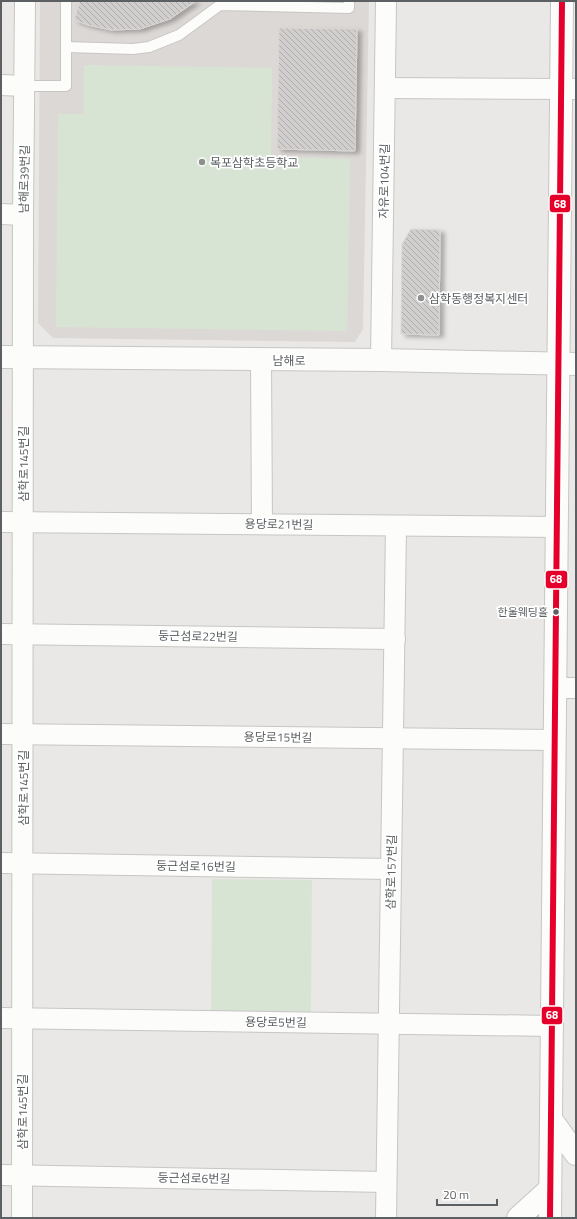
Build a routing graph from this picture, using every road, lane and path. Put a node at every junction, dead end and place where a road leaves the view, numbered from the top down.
1 (25, 1) edge
2 (66, 1) edge
3 (349, 1) edge
4 (386, 1) edge
5 (562, 1) edge
6 (66, 47) junction
7 (1, 85) edge
8 (25, 86) junction
9 (385, 88) junction
10 (569, 89) edge
11 (1, 214) edge
12 (23, 214) junction
13 (1, 357) edge
14 (24, 357) junction
15 (261, 359) junction
16 (381, 360) junction
17 (567, 364) edge
18 (1, 522) edge
19 (23, 522) junction
20 (262, 524) junction
21 (396, 526) junction
22 (557, 527) junction
23 (1, 634) edge
24 (23, 634) junction
25 (395, 639) junction
26 (566, 688) edge
27 (1, 734) edge
28 (23, 734) junction
29 (393, 739) junction
30 (555, 740) junction
31 (1, 863) edge
32 (23, 863) junction
33 (391, 870) junction
34 (1, 1018) edge
35 (22, 1019) junction
36 (389, 1024) junction
37 (552, 1026) junction
38 (551, 1119) junction
39 (576, 1154) edge
40 (1, 1175) edge
41 (22, 1175) junction
42 (386, 1182) junction
43 (550, 1188) junction
44 (22, 1218) edge
45 (386, 1218) edge
46 (518, 1218) edge
47 (550, 1218) edge

1 - 8 street, 남해로39번길
2 - 6 lane
3 - 6 lane
4 - 9 street, 자유로104번길
5 - 10 street
6 - 8 lane
7 - 8 street
8 - 12 street, 남해로39번길
9 - 10 street
9 - 16 street, 자유로104번길
10 - 17 street
11 - 12 street
12 - 14 street, 남해로39번길
13 - 14 street, 남해로
14 - 15 street, 남해로
14 - 19 street, 삼학로145번길
15 - 16 street, 남해로
15 - 20 street
16 - 17 street, 남해로
17 - 22 street
18 - 19 street, 용당로21번길
19 - 20 street, 용당로21번길
19 - 24 street, 삼학로145번길
20 - 21 street, 용당로21번길
21 - 22 street, 용당로21번길
21 - 25 street, 삼학로157번길
22 - 26 street
23 - 24 street, 둥근섬로22번길
24 - 25 street, 둥근섬로22번길
24 - 28 street, 삼학로145번길
25 - 29 street, 삼학로157번길
26 - 30 street
27 - 28 street, 용당로15번길
28 - 29 street, 용당로15번길
28 - 32 street, 삼학로145번길
29 - 30 street, 용당로15번길
29 - 33 street, 삼학로157번길
30 - 37 street
31 - 32 street, 둥근섬로16번길
32 - 33 street, 둥근섬로16번길
32 - 35 street, 삼학로145번길
33 - 36 street, 삼학로157번길
34 - 35 street, 용당로5번길
35 - 36 street, 용당로5번길
35 - 41 street, 삼학로145번길
36 - 37 street, 용당로5번길
36 - 42 street, 삼학로157번길
37 - 38 street
38 - 39 street
38 - 43 street
40 - 41 street, 둥근섬로6번길
41 - 42 street, 둥근섬로6번길
41 - 44 street, 삼학로145번길
42 - 45 street, 삼학로157번길
43 - 46 street
43 - 47 street

